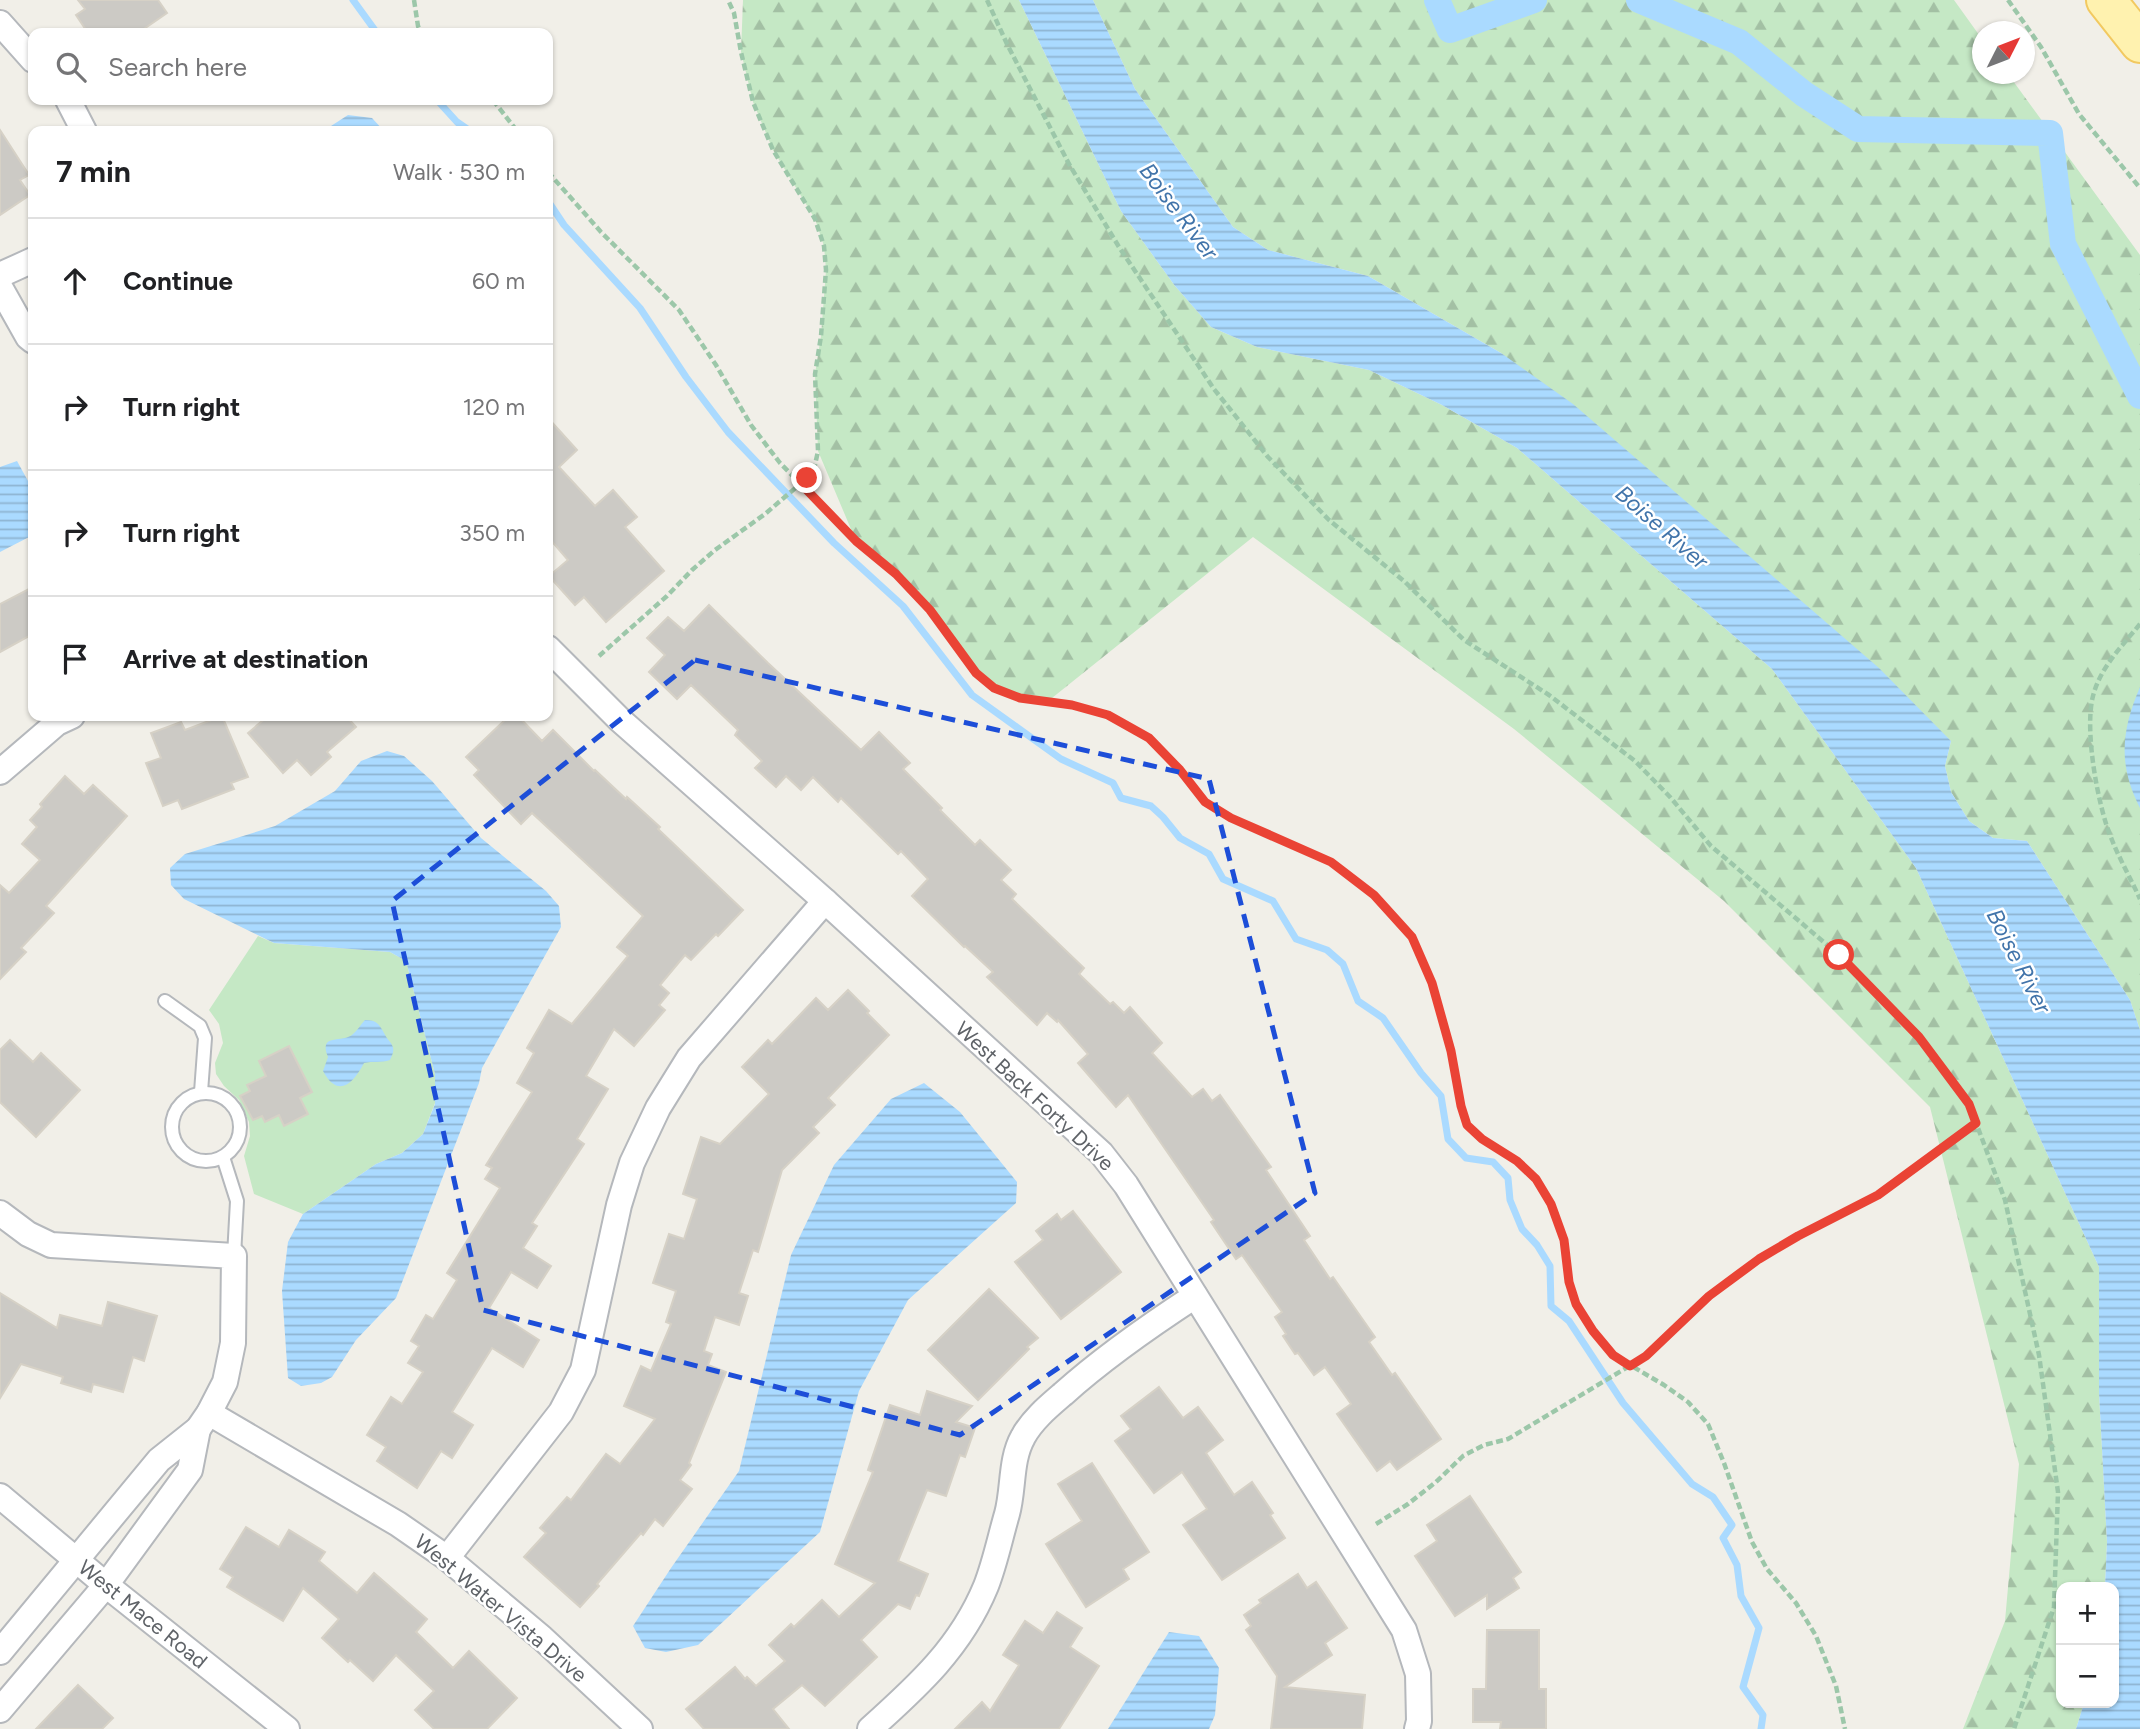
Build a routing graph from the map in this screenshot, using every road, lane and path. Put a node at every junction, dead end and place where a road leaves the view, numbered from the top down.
1 (414, 0) edge
2 (728, 0) edge
3 (987, 0) edge
4 (2008, 0) edge
5 (2106, 0) edge
6 (0, 23) edge
7 (419, 28) edge
8 (2140, 43) edge
9 (28, 54) edge
10 (71, 105) edge
11 (497, 105) edge
12 (82, 126) edge
13 (513, 126) edge
14 (553, 178) edge
15 (2140, 188) edge
16 (28, 265) edge
17 (0, 275) edge
18 (0, 287) edge
19 (28, 338) edge
20 (801, 484) junction
21 (2140, 624) edge
22 (553, 653) edge
23 (599, 656) dead end
24 (61, 721) edge
25 (0, 772) edge
26 (2140, 899) edge
27 (825, 901) junction
28 (165, 1001) dead end
29 (201, 1092) junction
30 (1976, 1123) junction
31 (223, 1157) junction
32 (0, 1213) edge
33 (234, 1256) junction
34 (1195, 1296) junction
35 (1630, 1366) junction
36 (204, 1421) junction
37 (0, 1496) edge
38 (1376, 1524) dead end
39 (447, 1558) junction
40 (75, 1560) junction
41 (106, 1584) junction
42 (3, 1647) edge
43 (36, 1668) junction
44 (0, 1710) edge
45 (1418, 1725) edge
46 (287, 1729) edge
47 (640, 1729) edge
48 (870, 1729) edge
49 (1845, 1729) edge
50 (2014, 1729) edge

1 - 7 path
2 - 20 path
3 - 30 path
4 - 15 path
5 - 8 main road
6 - 9 street
10 - 12 street
11 - 13 path
14 - 20 path
16 - 17 street
18 - 19 street
20 - 23 path
20 - 35 path
21 - 26 path
22 - 27 street, West Back Forty Drive
24 - 25 street
27 - 34 street, West Back Forty Drive
27 - 39 street
28 - 29 lane
29 - 31 lane
29 - 31 lane
30 - 35 path
30 - 50 path
31 - 33 lane
32 - 33 street
33 - 36 street
34 - 45 street, West Back Forty Drive
34 - 48 street
35 - 38 path
35 - 49 path
36 - 39 street, West Water Vista Drive
36 - 40 street
36 - 41 street
37 - 40 street, West Mace Road
39 - 47 street, West Water Vista Drive
40 - 41 street, West Mace Road
40 - 42 street
41 - 43 street
41 - 46 street, West Mace Road
42 - 43 street
43 - 44 street

